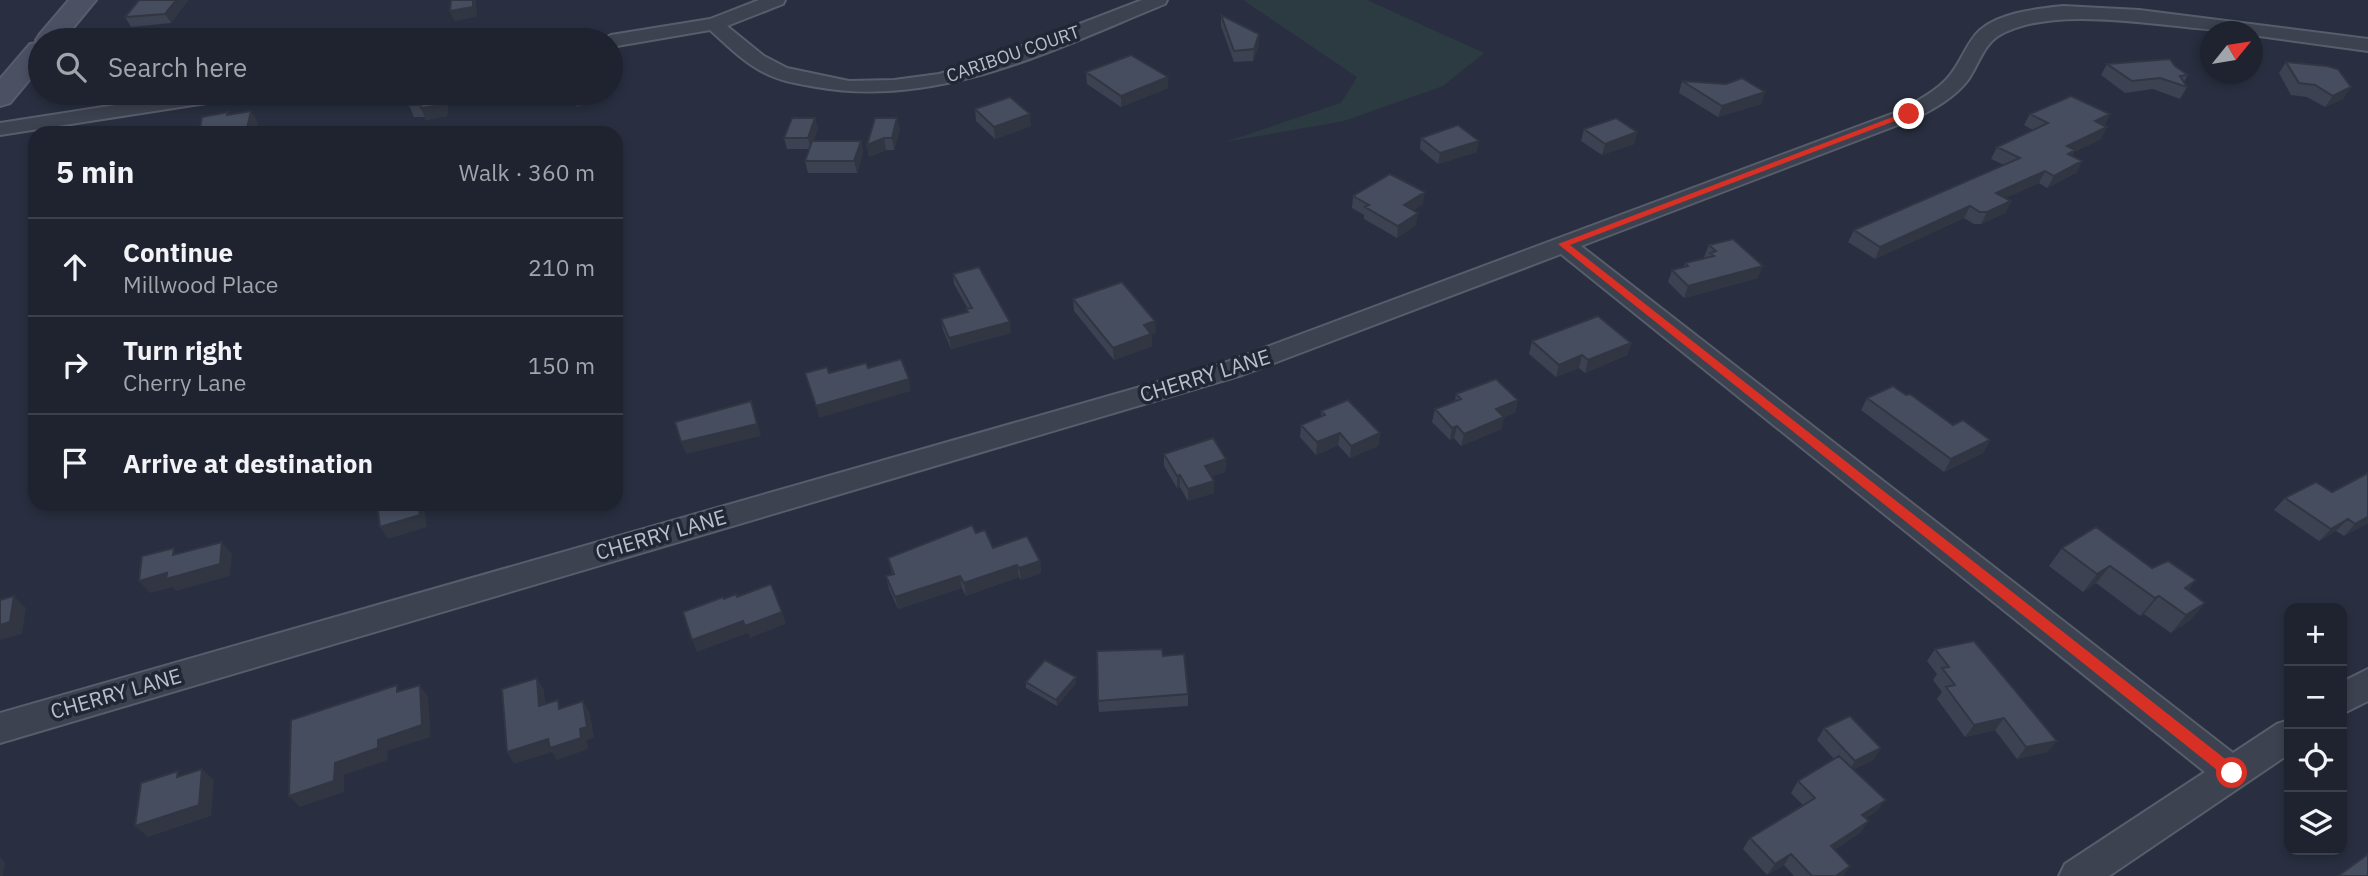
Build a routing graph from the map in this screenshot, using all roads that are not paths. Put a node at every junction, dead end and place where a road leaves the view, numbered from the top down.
1 (83, 0) edge
2 (776, 0) edge
3 (1158, 0) edge
4 (2078, 0) edge
5 (2112, 11) junction
6 (714, 24) junction
7 (59, 28) edge
8 (623, 39) edge
9 (2368, 45) edge
10 (28, 64) edge
11 (0, 96) edge
12 (155, 105) edge
13 (0, 129) edge
14 (1563, 244) junction
15 (2368, 683) edge
16 (2347, 698) edge
17 (0, 728) edge
18 (2284, 738) edge
19 (2232, 773) junction
20 (2078, 876) edge

1 - 7 main road
2 - 6 street
3 - 6 street, CARIBOU COURT
4 - 5 street
5 - 9 street, CHERRY LANE
5 - 14 street, CHERRY LANE
6 - 8 street
10 - 11 main road
12 - 13 street
14 - 17 street, CHERRY LANE
14 - 19 street
15 - 16 street
18 - 19 street
19 - 20 street

